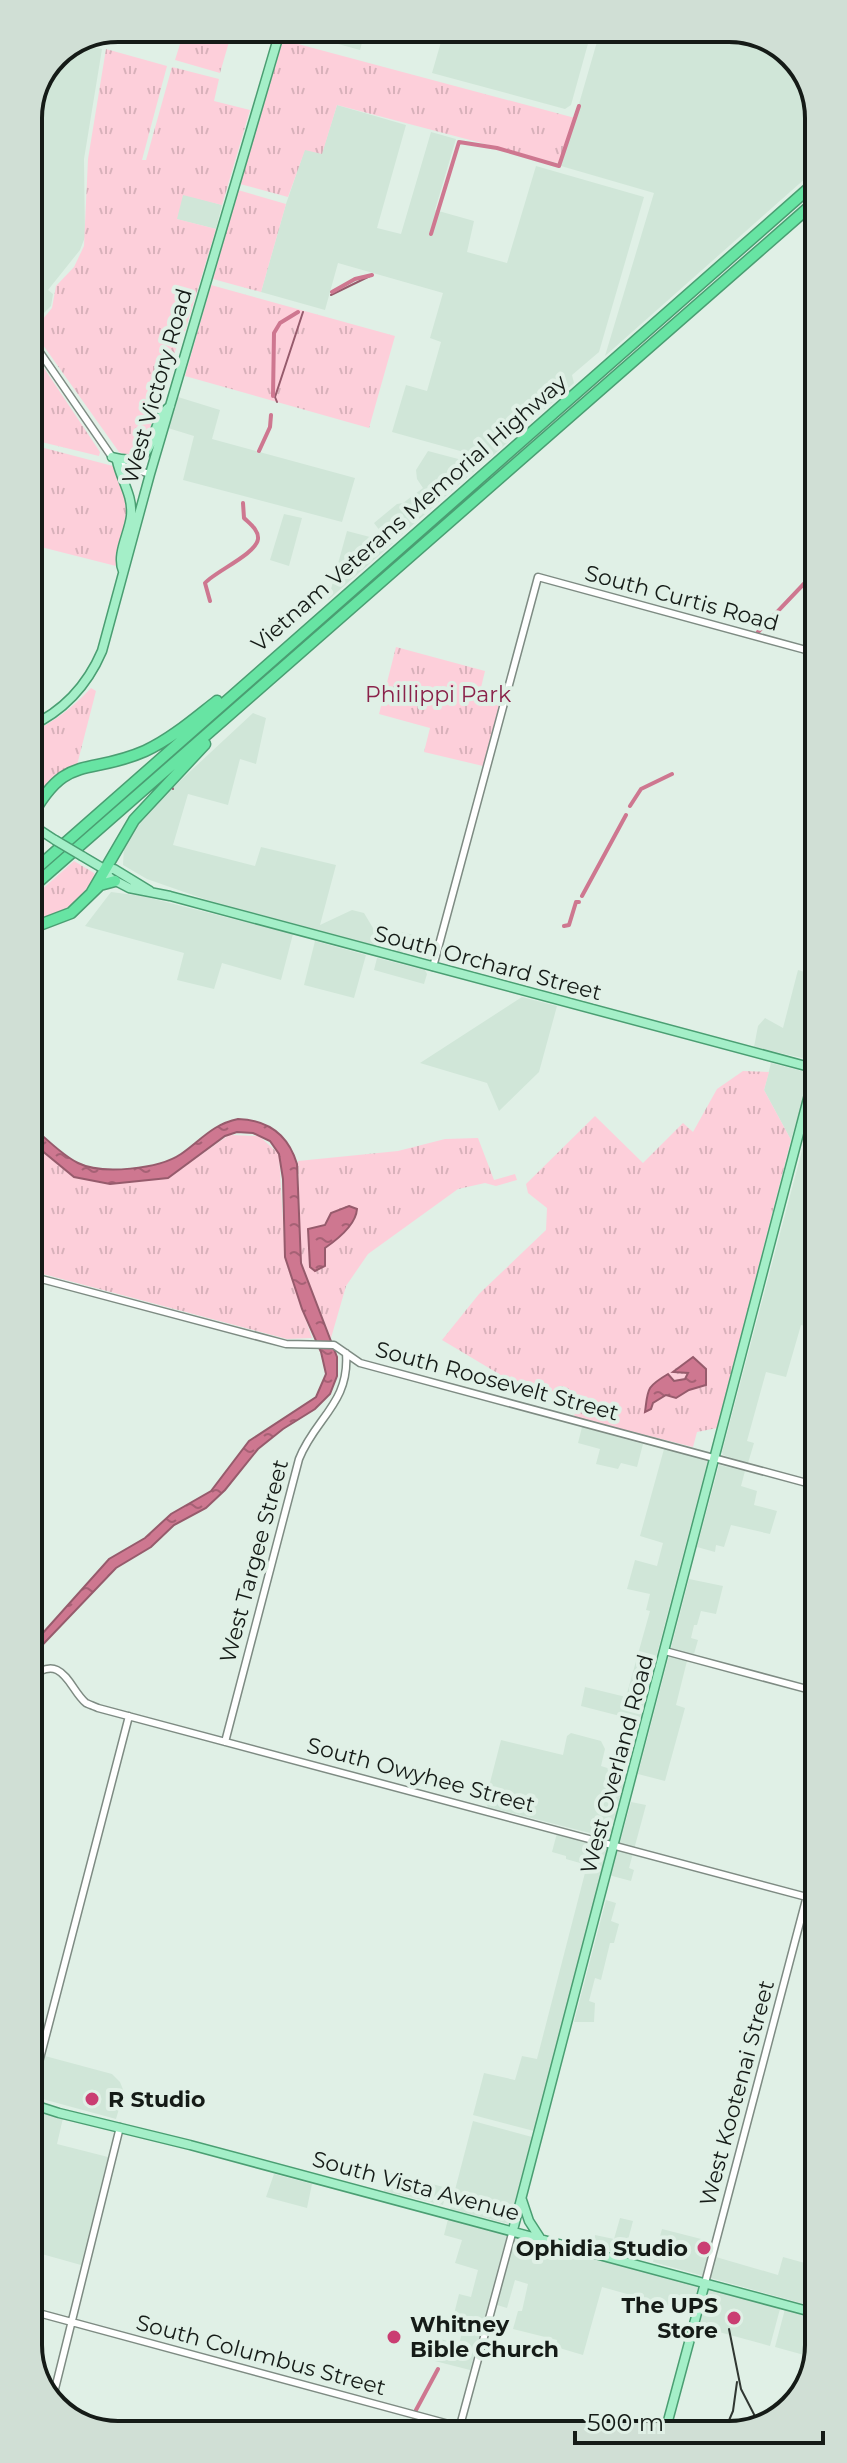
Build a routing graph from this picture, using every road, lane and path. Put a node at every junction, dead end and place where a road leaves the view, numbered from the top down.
1 (277, 42) edge
2 (805, 192) edge
3 (805, 211) edge
4 (42, 355) edge
5 (170, 406) junction
6 (115, 459) junction
7 (150, 474) junction
8 (124, 572) junction
9 (805, 650) edge
10 (276, 657) junction
11 (245, 702) junction
12 (42, 719) edge
13 (42, 800) edge
14 (42, 831) edge
15 (42, 864) edge
16 (104, 869) junction
17 (42, 879) edge
18 (115, 881) junction
19 (150, 891) junction
20 (92, 892) junction
21 (42, 924) edge
22 (433, 967) junction
23 (805, 1064) edge
24 (805, 1118) edge
25 (42, 1279) edge
26 (346, 1353) junction
27 (716, 1457) junction
28 (805, 1482) edge
29 (665, 1651) junction
30 (42, 1671) edge
31 (805, 1689) edge
32 (129, 1716) junction
33 (225, 1742) junction
34 (614, 1845) junction
35 (805, 1896) edge
36 (805, 1905) edge
37 (42, 2051) edge
38 (42, 2106) edge
39 (120, 2127) junction
40 (522, 2197) junction
41 (513, 2230) junction
42 (541, 2238) junction
43 (705, 2283) junction
44 (805, 2310) edge
45 (42, 2314) edge
46 (72, 2323) junction
47 (55, 2388) edge
48 (426, 2421) edge
49 (460, 2421) edge
50 (668, 2421) edge

1 - 5 main road, West Victory Road
2 - 10 highway, Vietnam Veterans Memorial Highway
3 - 11 highway, Vietnam Veterans Memorial Highway
4 - 6 street
5 - 6 main road
5 - 7 main road, West Victory Road
6 - 7 street
6 - 8 main road
7 - 8 main road, West Victory Road
8 - 12 main road, West Victory Road
9 - 22 street, South Curtis Road
10 - 13 highway
10 - 15 highway, Vietnam Veterans Memorial Highway
11 - 16 highway
11 - 17 highway, Vietnam Veterans Memorial Highway
14 - 16 main road, South Orchard Street, bridge
16 - 18 main road, South Orchard Street
16 - 19 main road, South Orchard Street
16 - 20 highway
18 - 19 main road, South Orchard Street
18 - 20 highway
19 - 22 main road, South Orchard Street
20 - 21 highway
22 - 23 main road, South Orchard Street
24 - 27 main road, West Overland Road
25 - 26 street, South Roosevelt Street
26 - 27 street, South Roosevelt Street
26 - 33 street, West Targee Street
27 - 28 street, South Roosevelt Street
27 - 29 main road, West Overland Road
29 - 31 street
29 - 34 main road, West Overland Road
30 - 32 street, South Owyhee Street
32 - 33 street, South Owyhee Street
32 - 37 street
33 - 34 street, South Owyhee Street
34 - 35 street, South Owyhee Street
34 - 40 main road, West Overland Road
36 - 43 street, West Kootenai Street
38 - 39 main road, South Vista Avenue
39 - 41 main road, South Vista Avenue
39 - 46 street
40 - 41 main road, West Overland Road
40 - 42 main road
41 - 42 main road, South Vista Avenue
41 - 49 street, West Overland Road
42 - 43 main road, South Vista Avenue
43 - 44 main road, South Vista Avenue
43 - 50 main road, West Kootenai Street
45 - 46 street, South Columbus Street
46 - 47 street
46 - 48 street, South Columbus Street

